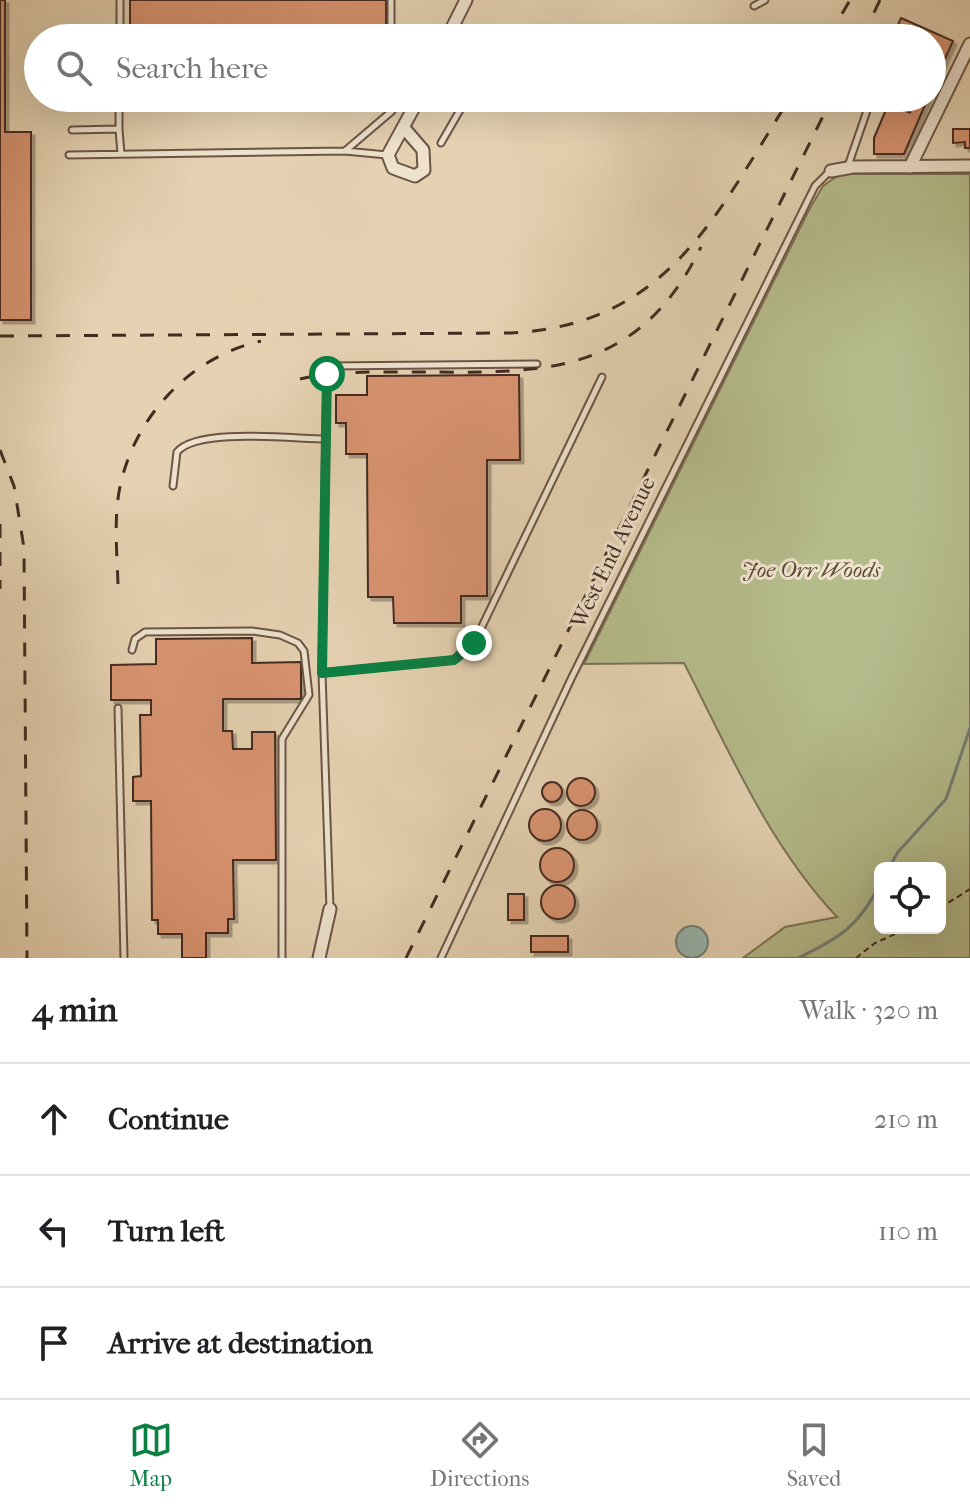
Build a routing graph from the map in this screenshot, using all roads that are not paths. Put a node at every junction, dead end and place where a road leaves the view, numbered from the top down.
1 (120, 0) edge
2 (391, 0) edge
3 (466, 0) edge
4 (765, 0) edge
5 (754, 6) dead end
6 (120, 24) edge
7 (391, 24) edge
8 (454, 24) edge
9 (970, 44) edge
10 (946, 93) edge
11 (119, 112) edge
12 (391, 112) edge
13 (412, 112) edge
14 (459, 112) edge
15 (867, 112) edge
16 (937, 112) edge
17 (404, 128) junction
18 (119, 129) junction
19 (72, 130) dead end
20 (441, 143) dead end
21 (345, 151) junction
22 (121, 154) junction
23 (69, 155) dead end
24 (388, 155) junction
25 (970, 166) edge
26 (848, 167) junction
27 (910, 167) junction
28 (831, 171) joint
29 (537, 364) dead end
30 (602, 377) dead end
31 (326, 439) junction
32 (173, 486) dead end
33 (132, 650) dead end
34 (322, 673) junction
35 (118, 708) dead end
36 (330, 909) joint
37 (124, 958) edge
38 (282, 958) edge
39 (319, 958) edge
40 (441, 958) edge

1 - 6 lane
2 - 7 lane
3 - 8 street
4 - 5 lane
9 - 10 street
11 - 18 lane
12 - 21 lane
13 - 17 street
14 - 20 lane
15 - 26 lane
16 - 27 street
17 - 24 street
17 - 24 street
18 - 19 lane
18 - 22 lane
21 - 22 lane
21 - 24 lane
22 - 23 lane
25 - 27 street
26 - 27 street
26 - 28 street
28 - 40 lane, West End Avenue
29 - 31 lane
30 - 34 lane
31 - 32 lane
31 - 34 lane
33 - 38 lane
34 - 36 lane
35 - 37 lane
36 - 39 street

